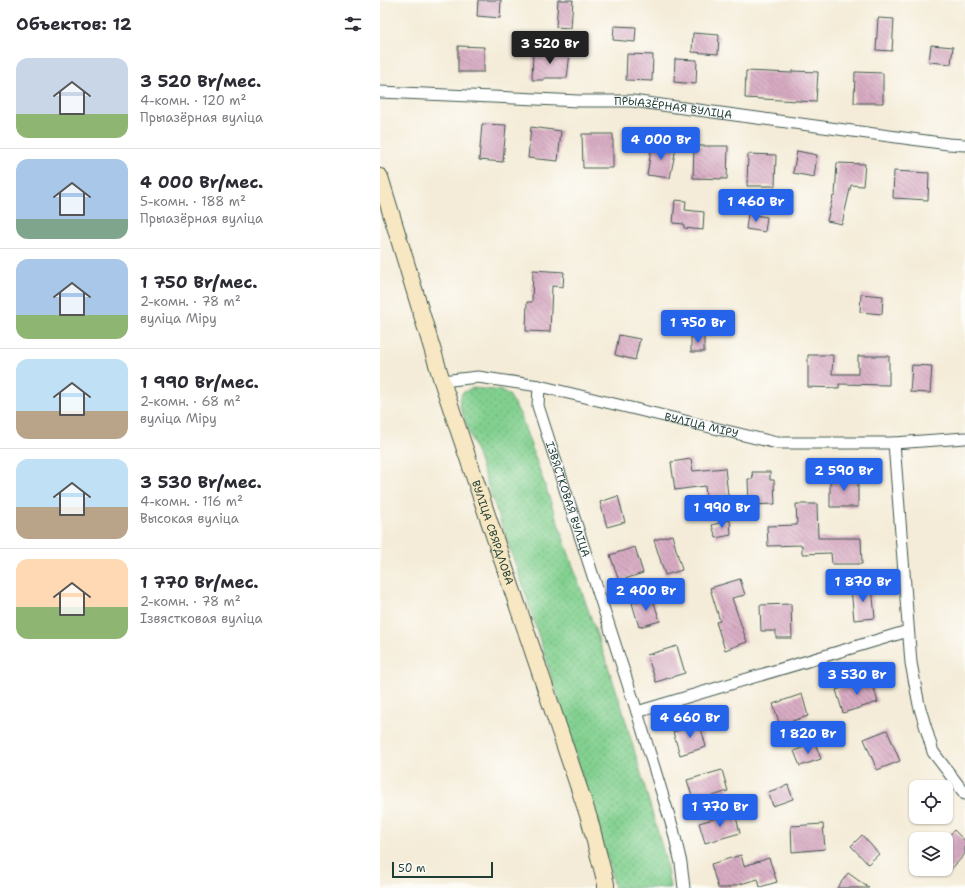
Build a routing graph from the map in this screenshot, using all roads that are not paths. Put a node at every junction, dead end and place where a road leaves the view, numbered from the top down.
1 (380, 92) edge
2 (965, 145) edge
3 (380, 177) edge
4 (442, 381) junction
5 (539, 386) junction
6 (965, 438) edge
7 (894, 443) junction
8 (908, 631) junction
9 (637, 712) junction
10 (965, 794) edge
11 (606, 888) edge
12 (684, 888) edge

1 - 2 street, ПРЫАЗЁРНАЯ ВУЛІЦА
3 - 4 street, ВУЛІЦА СВЯРДЛОВА
4 - 5 street, ВУЛІЦА МІРУ
4 - 11 street, ВУЛІЦА СВЯРДЛОВА
5 - 7 street, ВУЛІЦА МІРУ
5 - 9 street, ІЗВЯСТКОВАЯ ВУЛІЦА
6 - 7 street, ВУЛІЦА МІРУ
7 - 8 street
8 - 9 street
8 - 10 street
9 - 12 street, ІЗВЯСТКОВАЯ ВУЛІЦА

